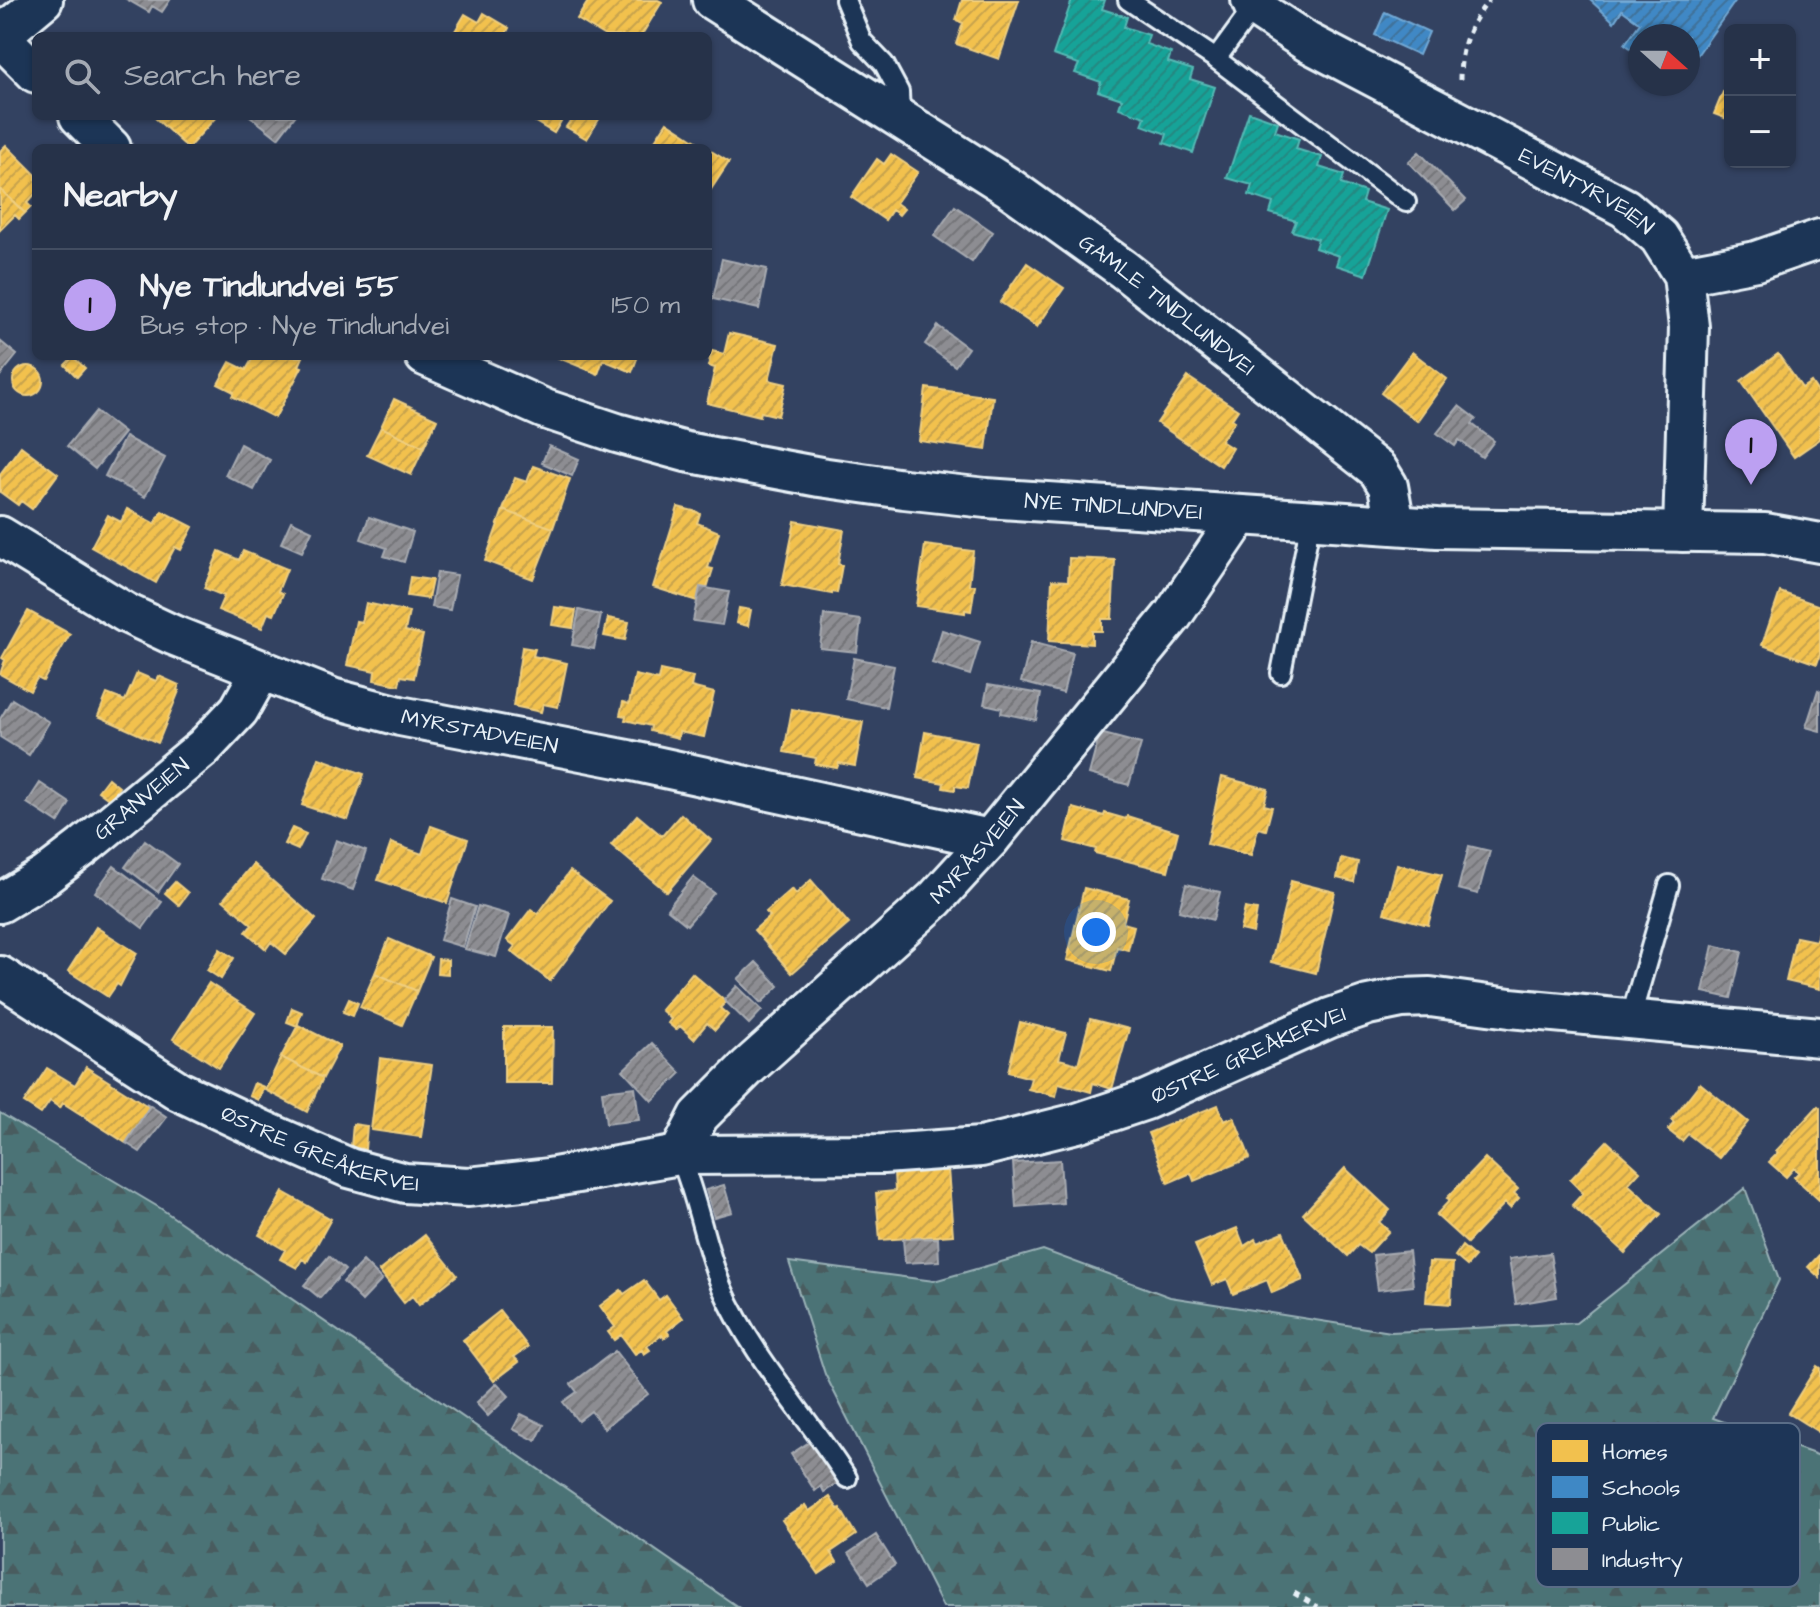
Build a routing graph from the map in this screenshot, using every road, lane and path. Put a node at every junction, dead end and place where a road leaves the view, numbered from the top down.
1 (43, 0) edge
2 (712, 0) edge
3 (845, 0) edge
4 (1128, 0) edge
5 (1489, 0) edge
6 (1252, 4) edge
7 (0, 36) edge
8 (1216, 59) junction
9 (32, 69) edge
10 (900, 117) junction
11 (83, 120) edge
12 (1460, 121) junction
13 (107, 144) edge
14 (1406, 202) dead end
15 (1820, 239) edge
16 (1683, 275) junction
17 (434, 360) edge
18 (1240, 516) junction
19 (1308, 520) junction
20 (1395, 525) junction
21 (1683, 532) junction
22 (0, 536) edge
23 (1820, 543) edge
24 (261, 671) junction
25 (1281, 673) dead end
26 (990, 839) junction
27 (1669, 885) dead end
28 (0, 903) edge
29 (0, 976) edge
30 (1630, 1020) junction
31 (1820, 1037) edge
32 (679, 1155) junction
33 (847, 1478) dead end
34 (1294, 1593) dead end
35 (1318, 1607) edge

1 - 7 street
2 - 10 street, GAMLE TINDLUNDVEI
3 - 10 lane
4 - 8 lane
5 - 12 path
6 - 8 lane
6 - 12 street, EVENTYRVEIEN
7 - 9 street
8 - 14 lane
10 - 20 street, GAMLE TINDLUNDVEI
11 - 13 street
12 - 16 street, EVENTYRVEIEN
15 - 16 street
16 - 21 street, EVENTYRVEIEN
17 - 18 street, NYE TINDLUNDVEI
18 - 19 street, NYE TINDLUNDVEI
18 - 26 street, MYRÅSVEIEN
19 - 20 street, NYE TINDLUNDVEI
19 - 25 lane
20 - 21 street, NYE TINDLUNDVEI
21 - 23 street, NYE TINDLUNDVEI
22 - 24 street, MYRSTADVEIEN
24 - 26 street, MYRSTADVEIEN
24 - 28 street, GRANVEIEN
26 - 32 street, MYRÅSVEIEN
27 - 30 lane
29 - 32 street, ØSTRE GREÅKERVEI
30 - 31 street, ØSTRE GREÅKERVEI
30 - 32 street, ØSTRE GREÅKERVEI
32 - 33 lane
34 - 35 path

